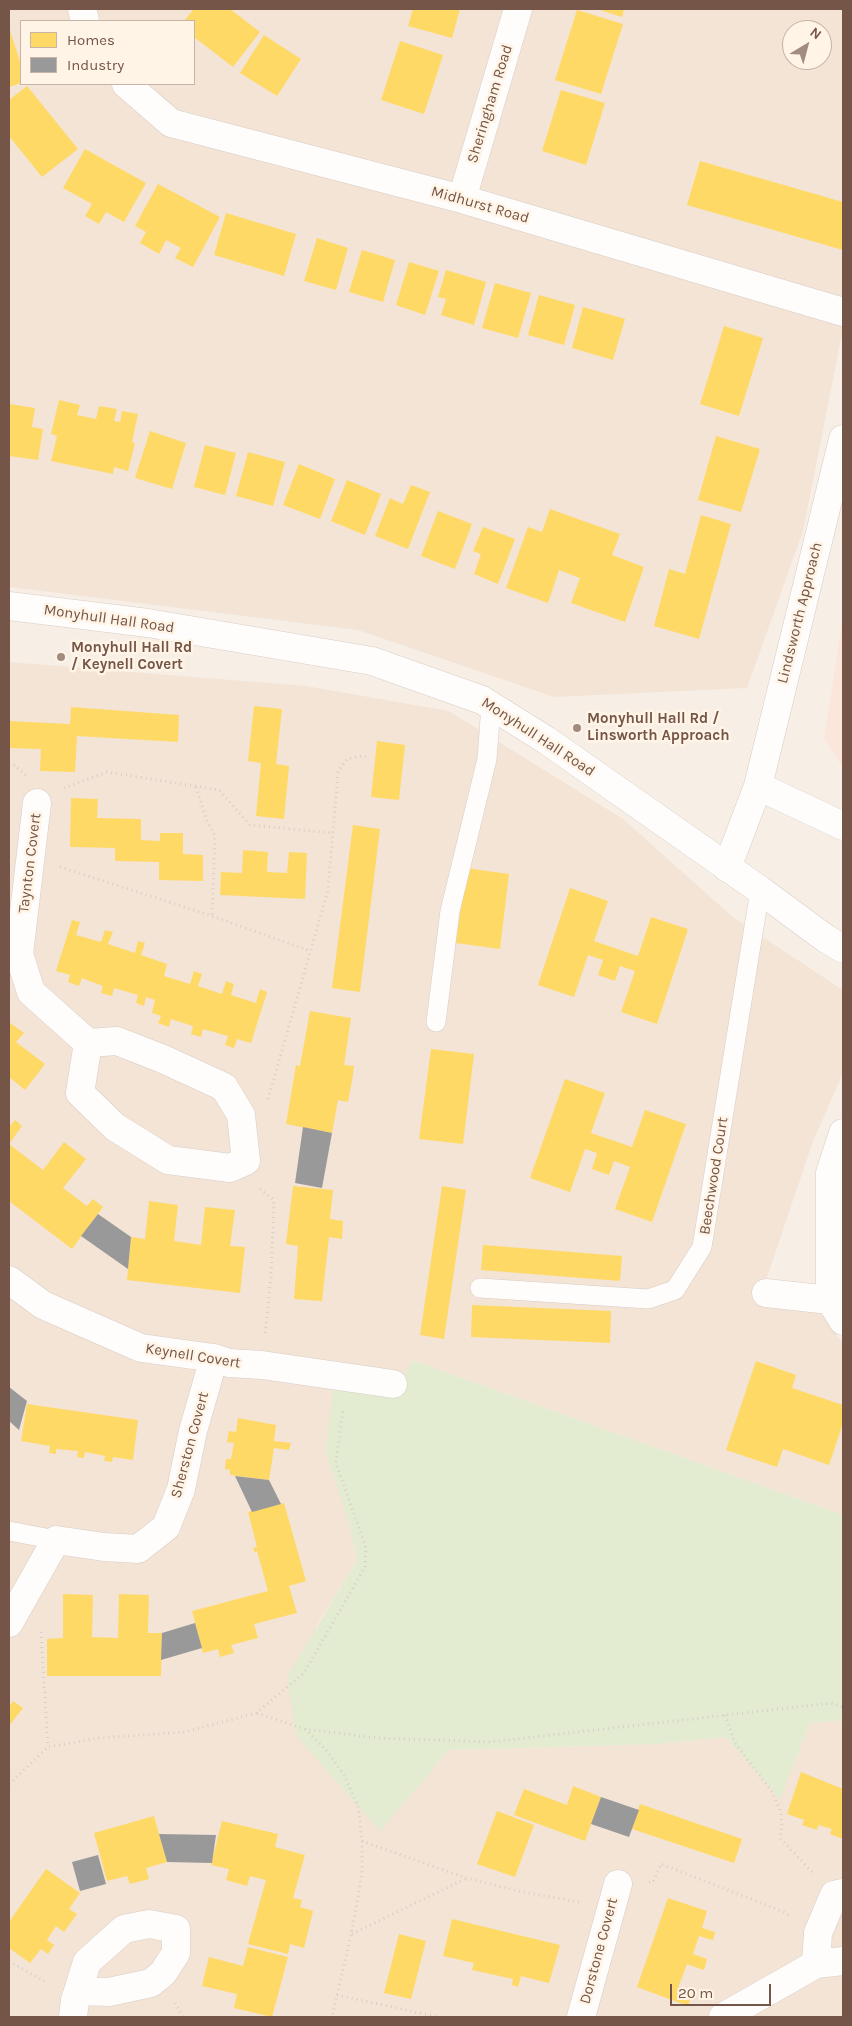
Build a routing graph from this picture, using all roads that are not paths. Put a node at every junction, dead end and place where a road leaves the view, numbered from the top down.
1 (518, 9) edge
2 (127, 85) edge
3 (462, 199) junction
4 (843, 312) edge
5 (843, 439) edge
6 (9, 606) edge
7 (491, 706) junction
8 (758, 786) junction
9 (37, 803) road end
10 (843, 826) edge
11 (727, 868) junction
12 (760, 890) junction
13 (843, 949) edge
14 (14, 953) edge
15 (436, 1022) dead end
16 (88, 1044) junction
17 (843, 1134) edge
18 (9, 1280) edge
19 (480, 1288) dead end
20 (766, 1293) dead end
21 (837, 1310) edge
22 (214, 1358) junction
23 (393, 1384) dead end
24 (9, 1530) edge
25 (56, 1540) junction
26 (12, 1616) edge
27 (618, 1884) road end
28 (839, 1894) edge
29 (843, 1961) edge
30 (816, 1964) junction
31 (581, 2017) edge
32 (723, 2017) edge

1 - 3 street, Sheringham Road
2 - 3 street, Midhurst Road
3 - 4 street, Midhurst Road
5 - 8 street, Lindsworth Approach
6 - 7 street, Monyhull Hall Road
7 - 11 street, Monyhull Hall Road
7 - 15 lane
8 - 10 street
8 - 11 street, Lindsworth Approach
9 - 14 street, Taynton Covert
11 - 12 street, Monyhull Hall Road
12 - 13 street, Monyhull Hall Road
12 - 19 lane, Beechwood Court
14 - 16 street
16 - 16 street
17 - 21 street
18 - 22 street, Keynell Covert
20 - 21 street
22 - 23 street, Keynell Covert
22 - 25 street, Sherston Covert
24 - 25 lane
25 - 26 street
27 - 31 street, Dorstone Covert
28 - 30 street
29 - 30 street
30 - 32 street

